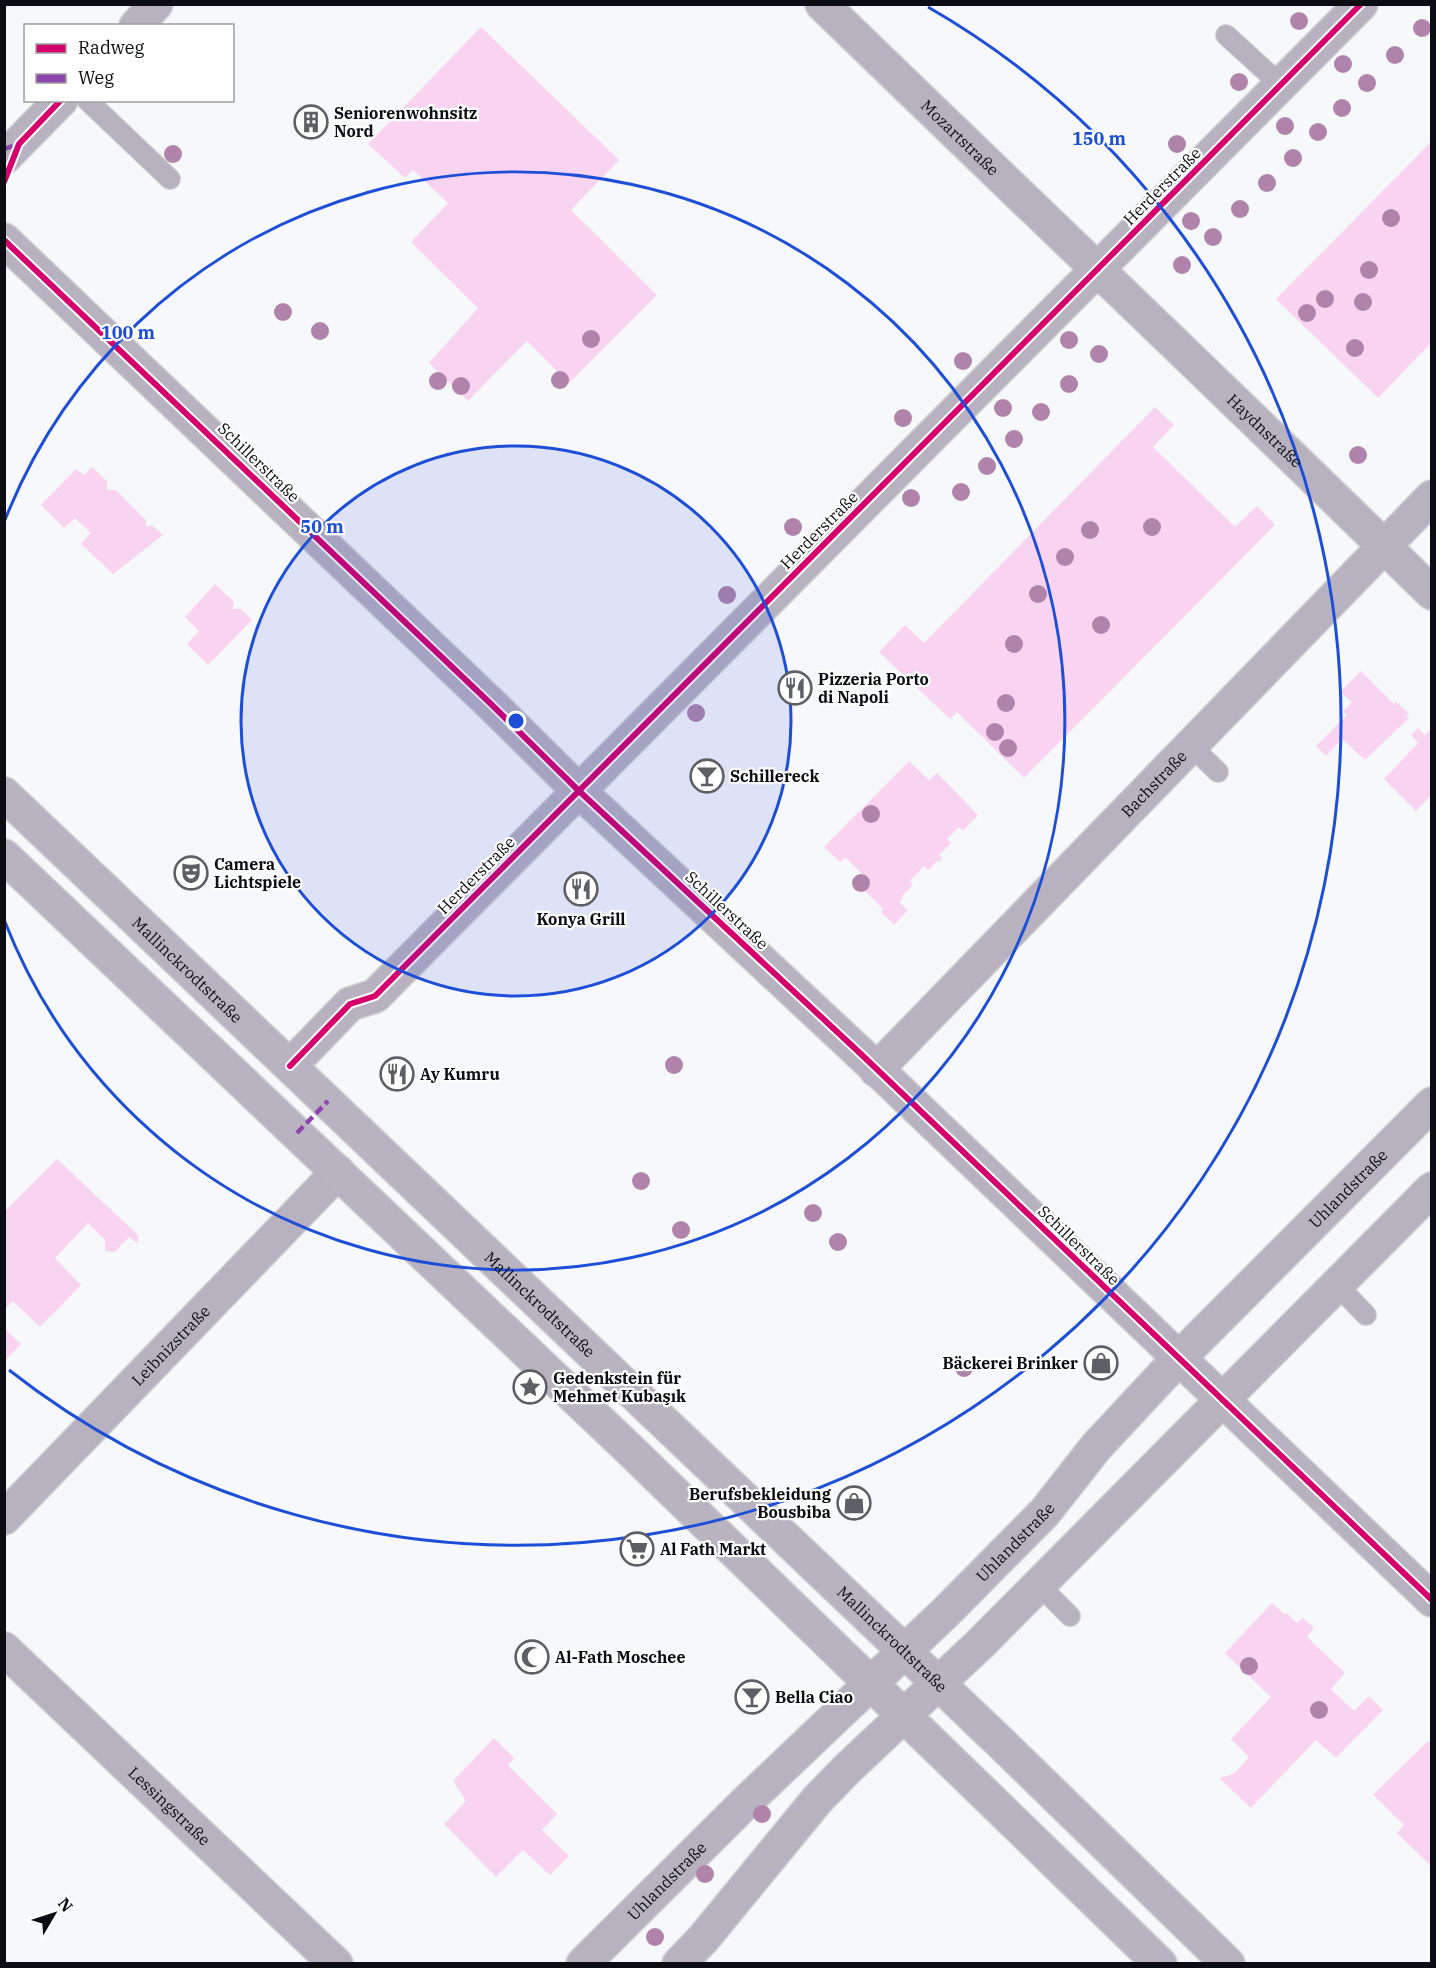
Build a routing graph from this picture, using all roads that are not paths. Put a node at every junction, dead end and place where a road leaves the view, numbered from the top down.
1 (156, 4) edge
2 (822, 4) edge
3 (1361, 4) edge
4 (138, 24) edge
5 (1226, 35) dead end
6 (1281, 85) junction
7 (59, 102) edge
8 (89, 102) edge
9 (4, 158) edge
10 (170, 178) dead end
11 (4, 240) edge
12 (1097, 271) junction
13 (1431, 497) edge
14 (1384, 547) junction
15 (1431, 593) edge
16 (1191, 746) junction
17 (1218, 772) dead end
18 (578, 790) junction
19 (4, 794) edge
20 (4, 856) edge
21 (290, 1066) junction
22 (876, 1070) junction
23 (1431, 1104) edge
24 (338, 1172) junction
25 (1431, 1189) edge
26 (1336, 1286) junction
27 (1366, 1315) dead end
28 (1178, 1359) junction
29 (1221, 1400) junction
30 (4, 1518) edge
31 (1039, 1585) junction
32 (1431, 1600) edge
33 (1070, 1616) dead end
34 (4, 1649) edge
35 (904, 1650) junction
36 (870, 1682) junction
37 (938, 1683) junction
38 (903, 1714) junction
39 (336, 1964) edge
40 (583, 1964) edge
41 (679, 1964) edge
42 (1160, 1964) edge
43 (1228, 1964) edge

1 - 4 street
2 - 12 street, Mozartstraße
3 - 6 street, Herderstraße
5 - 6 lane
6 - 12 street, Herderstraße
7 - 9 street
8 - 10 lane
11 - 18 street, Schillerstraße
12 - 14 street, Haydnstraße
12 - 18 street, Herderstraße
13 - 14 street, Bachstraße
14 - 15 street, Haydnstraße
14 - 16 street, Bachstraße
16 - 17 lane
16 - 22 street, Bachstraße
18 - 21 street, Herderstraße
18 - 22 street, Schillerstraße
19 - 21 main road, Mallinckrodtstraße
20 - 24 main road
21 - 35 main road, Mallinckrodtstraße
22 - 28 street, Schillerstraße
23 - 28 street, Uhlandstraße
24 - 30 street, Leibnizstraße
24 - 36 main road
25 - 26 street
26 - 27 lane
26 - 29 street
28 - 29 street, Schillerstraße
28 - 35 street, Uhlandstraße
29 - 31 street
29 - 32 street, Schillerstraße
31 - 33 lane
31 - 37 street
34 - 39 street, Lessingstraße
35 - 36 street, Uhlandstraße
35 - 37 main road, Mallinckrodtstraße
36 - 38 main road
36 - 40 street, Uhlandstraße
37 - 38 street
37 - 43 main road, Mallinckrodtstraße
38 - 41 street
38 - 42 main road

